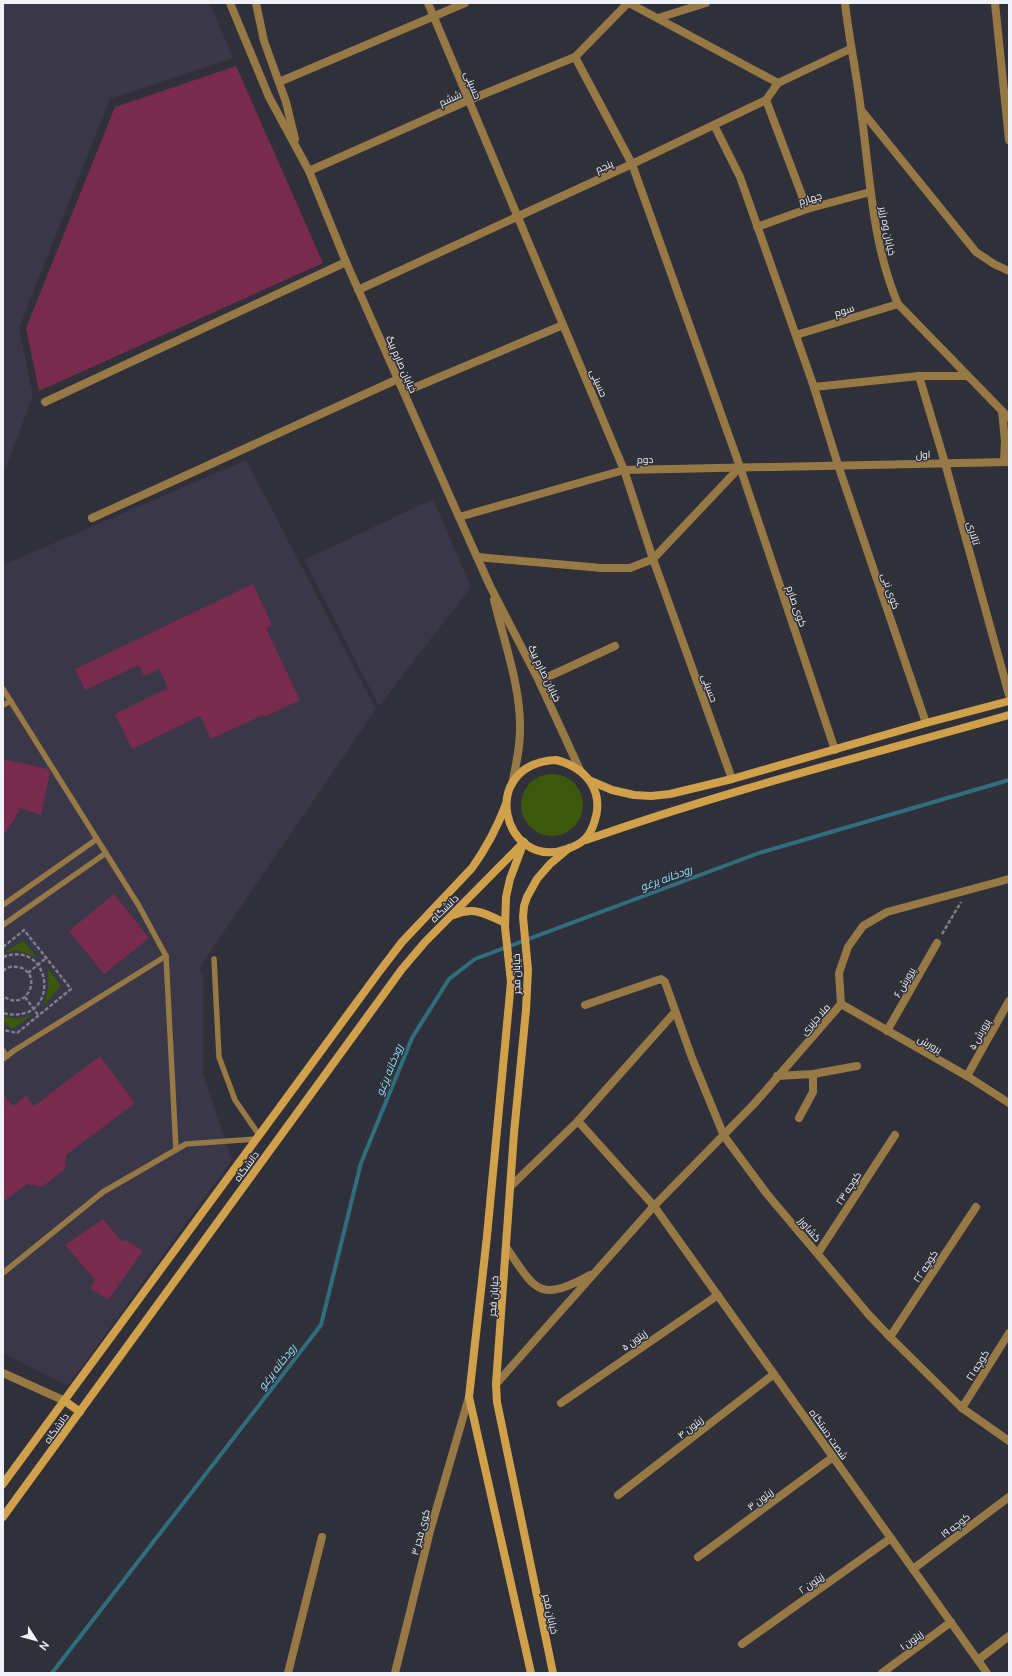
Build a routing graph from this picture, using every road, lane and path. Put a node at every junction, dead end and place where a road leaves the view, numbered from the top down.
1 (230, 3) edge
2 (256, 3) edge
3 (428, 3) edge
4 (464, 3) edge
5 (629, 3) edge
6 (706, 3) edge
7 (844, 3) edge
8 (995, 3) edge
9 (433, 16) junction
10 (658, 18) junction
11 (850, 49) junction
12 (575, 57) junction
13 (279, 82) junction
14 (778, 83) junction
15 (469, 100) junction
16 (766, 100) junction
17 (861, 110) junction
18 (714, 125) junction
19 (1009, 140) edge
20 (297, 150) junction
21 (632, 164) junction
22 (309, 171) junction
23 (870, 192) junction
24 (807, 209) junction
25 (517, 216) junction
26 (756, 227) junction
27 (346, 262) junction
28 (1009, 271) edge
29 (358, 290) junction
30 (898, 304) junction
31 (563, 325) junction
32 (796, 335) junction
33 (918, 376) junction
34 (967, 376) junction
35 (398, 379) junction
36 (814, 387) junction
37 (404, 392) junction
38 (45, 402) dead end
39 (1002, 411) junction
40 (1009, 418) edge
41 (1007, 462) edge
42 (945, 463) junction
43 (838, 465) junction
44 (740, 467) junction
45 (624, 470) junction
46 (459, 517) junction
47 (92, 518) dead end
48 (478, 557) junction
49 (653, 559) junction
50 (490, 586) junction
51 (615, 646) dead end
52 (539, 681) junction
53 (3, 688) edge
54 (1009, 695) edge
55 (11, 701) junction
56 (1009, 701) edge
57 (3, 705) edge
58 (1009, 716) edge
59 (926, 723) junction
60 (835, 750) junction
61 (580, 770) junction
62 (732, 779) junction
63 (591, 781) junction
64 (512, 784) junction
65 (506, 804) junction
66 (98, 839) junction
67 (586, 840) junction
68 (524, 842) junction
69 (569, 848) junction
70 (106, 853) junction
71 (1009, 879) edge
72 (968, 890) junction
73 (3, 905) edge
74 (451, 916) junction
75 (3, 925) edge
76 (505, 925) junction
77 (937, 943) joint
78 (3, 947) edge
79 (3, 956) edge
80 (166, 956) junction
81 (46, 958) junction
82 (214, 959) dead end
83 (38, 965) junction
84 (3, 970) edge
85 (28, 974) junction
86 (3, 996) edge
87 (25, 997) junction
88 (1009, 1001) edge
89 (841, 1004) junction
90 (585, 1005) dead end
91 (34, 1008) junction
92 (675, 1012) junction
93 (3, 1013) edge
94 (38, 1015) junction
95 (3, 1030) edge
96 (887, 1031) junction
97 (3, 1051) edge
98 (5, 1058) edge
99 (857, 1066) dead end
100 (813, 1074) junction
101 (777, 1076) junction
102 (967, 1076) junction
103 (1009, 1102) edge
104 (799, 1118) dead end
105 (578, 1121) junction
106 (895, 1135) dead end
107 (724, 1136) junction
108 (258, 1137) junction
109 (176, 1150) junction
110 (511, 1186) junction
111 (654, 1206) junction
112 (976, 1207) dead end
113 (506, 1247) junction
114 (818, 1253) junction
115 (596, 1271) junction
116 (3, 1273) edge
117 (718, 1295) junction
118 (1009, 1333) edge
119 (890, 1337) junction
120 (3, 1373) edge
121 (774, 1374) junction
122 (496, 1384) junction
123 (469, 1397) junction
124 (65, 1401) junction
125 (562, 1402) dead end
126 (962, 1408) junction
127 (80, 1412) junction
128 (1009, 1441) edge
129 (833, 1457) junction
130 (3, 1484) edge
131 (618, 1496) dead end
132 (1009, 1497) edge
133 (3, 1517) edge
134 (322, 1536) dead end
135 (891, 1538) junction
136 (698, 1557) dead end
137 (913, 1569) junction
138 (951, 1622) junction
139 (1009, 1636) edge
140 (742, 1644) dead end
141 (978, 1660) junction
142 (288, 1673) edge
143 (395, 1673) edge
144 (531, 1673) edge
145 (553, 1673) edge
146 (882, 1673) edge
147 (987, 1673) edge

1 - 20 street, خیابان صارم بیگ
2 - 13 street
3 - 9 street, حسینی
4 - 9 street
5 - 10 street
5 - 12 street, ششم
6 - 10 street
7 - 11 street, خیابان وه رزیر
8 - 19 street
9 - 13 street
9 - 15 street, حسینی
10 - 14 street
11 - 14 street, پنجم
11 - 17 street, خیابان وه رزیر
12 - 15 street, ششم
12 - 21 street, کوی صارم
13 - 20 street
14 - 16 street, پنجم
15 - 22 street, ششم
15 - 25 street, حسینی
16 - 18 street, پنجم
16 - 24 street
17 - 23 street, خیابان وه رزیر
17 - 28 street
18 - 21 street, پنجم
18 - 26 street, کوی نبی
20 - 22 street, خیابان صارم بیگ
21 - 25 street, پنجم
21 - 44 street, کوی صارم
22 - 27 street, خیابان صارم بیگ
23 - 24 street, چهارم
23 - 30 street, خیابان وه رزیر
24 - 26 street, چهارم
25 - 29 street, پنجم
25 - 31 street, حسینی
26 - 32 street, کوی نبی
27 - 29 street, خیابان صارم بیگ
27 - 38 street
29 - 35 street, خیابان صارم بیگ
30 - 32 street, سوم
30 - 34 street, خیابان وه رزیر
31 - 37 street
31 - 45 street, حسینی
32 - 36 street, کوی نبی
33 - 34 street
33 - 36 street
33 - 42 street, تالاری
34 - 39 street, خیابان وه رزیر
35 - 37 street, خیابان صارم بیگ
35 - 47 street
36 - 43 street, کوی نبی
37 - 46 street, خیابان صارم بیگ
39 - 40 street, خیابان وه رزیر
39 - 41 street
41 - 42 street, اول
42 - 43 street, اول
42 - 54 street, تالاری
43 - 44 street, دوم
43 - 59 street, کوی نبی
44 - 45 street, دوم
44 - 49 street
44 - 60 street, کوی صارم
45 - 46 street, دوم
45 - 49 street, حسینی
46 - 48 street, خیابان صارم بیگ
48 - 49 street
48 - 50 street, خیابان صارم بیگ
49 - 62 street, حسینی
50 - 52 street, خیابان صارم بیگ
50 - 64 street, خیابان صارم بیگ
51 - 52 street
52 - 61 street, خیابان صارم بیگ
53 - 55 lane
55 - 57 lane
55 - 66 lane
56 - 59 main road
58 - 67 main road
59 - 60 main road
60 - 62 main road
61 - 63 main road
61 - 64 main road
62 - 63 main road
63 - 67 main road
64 - 65 main road
65 - 68 main road
65 - 108 main road, دانشگاه
66 - 70 lane
66 - 73 lane
67 - 69 main road
68 - 69 main road
68 - 74 main road, دانشگاه
68 - 76 main road, خیابان فجر
69 - 110 main road, خیابان فجر
70 - 75 lane
70 - 80 lane
71 - 72 street, ملا جزیری
72 - 77 path
72 - 89 street, ملا جزیری
74 - 76 main road
74 - 127 main road, دانشگاه
76 - 123 main road, خیابان فجر
77 - 96 street, پرورش ۶
78 - 81 path
79 - 83 path
80 - 98 lane
80 - 109 lane
81 - 83 path
81 - 94 path
82 - 108 lane
83 - 85 path
83 - 91 path
84 - 85 path
85 - 87 path
86 - 87 path
87 - 91 path
88 - 102 street, پرورش ۵
89 - 96 street, پرورش
89 - 101 street, ملا جزیری
90 - 92 street, کشاورز
91 - 93 path
91 - 94 path
92 - 105 street
92 - 107 street, کشاورز
94 - 95 path
96 - 102 street, پرورش
97 - 98 lane
99 - 100 street
100 - 101 street
100 - 104 street
101 - 107 street, ملا جزیری
102 - 103 street, پرورش
105 - 110 street
105 - 111 street, شصت دستگاه
106 - 114 street, کوچه ۲۳
107 - 111 street, ملا جزیری
107 - 114 street, کشاورز
108 - 109 lane
108 - 124 main road, دانشگاه
109 - 116 lane
110 - 113 main road, خیابان فجر
111 - 115 street, ملا جزیری
111 - 117 street, شصت دستگاه
112 - 119 street, کوچه ۲۲
113 - 115 street
113 - 122 main road, خیابان فجر
114 - 119 street, کشاورز
115 - 122 street, ملا جزیری
117 - 121 street, شصت دستگاه
117 - 125 street, زیتون ۵
118 - 126 street, کوچه ۲۱
119 - 126 street, کشاورز
120 - 124 street
121 - 129 street, شصت دستگاه
121 - 131 street, زیتون ۴
122 - 145 main road, خیابان فجر
123 - 143 street, کوی فجر ۳
123 - 144 main road, خیابان فجر
124 - 127 main road
124 - 130 main road, دانشگاه
126 - 128 street, کشاورز
127 - 133 main road, دانشگاه
129 - 135 street, شصت دستگاه
129 - 136 street, زیتون ۳
132 - 137 street, کوچه ۱۹
134 - 142 street
135 - 137 street, شصت دستگاه
135 - 140 street, زیتون ۲
137 - 138 street, شصت دستگاه
138 - 141 street, شصت دستگاه
138 - 146 street, زیتون ۱
139 - 141 street
141 - 147 street, شصت دستگاه

